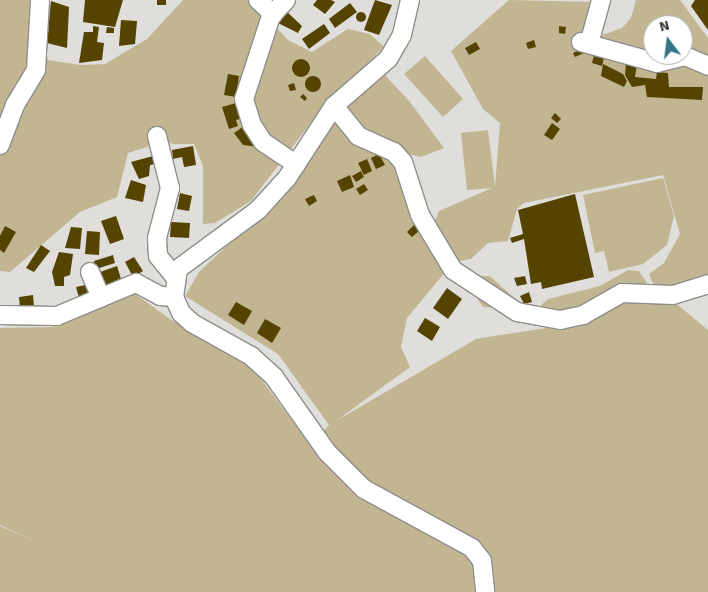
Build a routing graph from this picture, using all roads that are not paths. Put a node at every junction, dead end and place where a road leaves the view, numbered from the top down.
1 (40, 0) edge
2 (258, 0) edge
3 (286, 0) edge
4 (410, 0) edge
5 (600, 0) edge
6 (273, 14) junction
7 (708, 66) edge
8 (334, 106) junction
9 (157, 136) dead end
10 (0, 145) edge
11 (296, 164) junction
12 (90, 272) dead end
13 (175, 277) junction
14 (708, 284) edge
15 (174, 297) junction
16 (101, 298) junction
17 (0, 315) edge
18 (485, 592) edge

1 - 10 street
2 - 6 street
3 - 6 street
4 - 8 street
5 - 7 street
6 - 11 street
8 - 11 street
8 - 14 street
9 - 13 street
11 - 13 street
12 - 16 street
13 - 15 street
15 - 16 street
15 - 18 street
16 - 17 street

